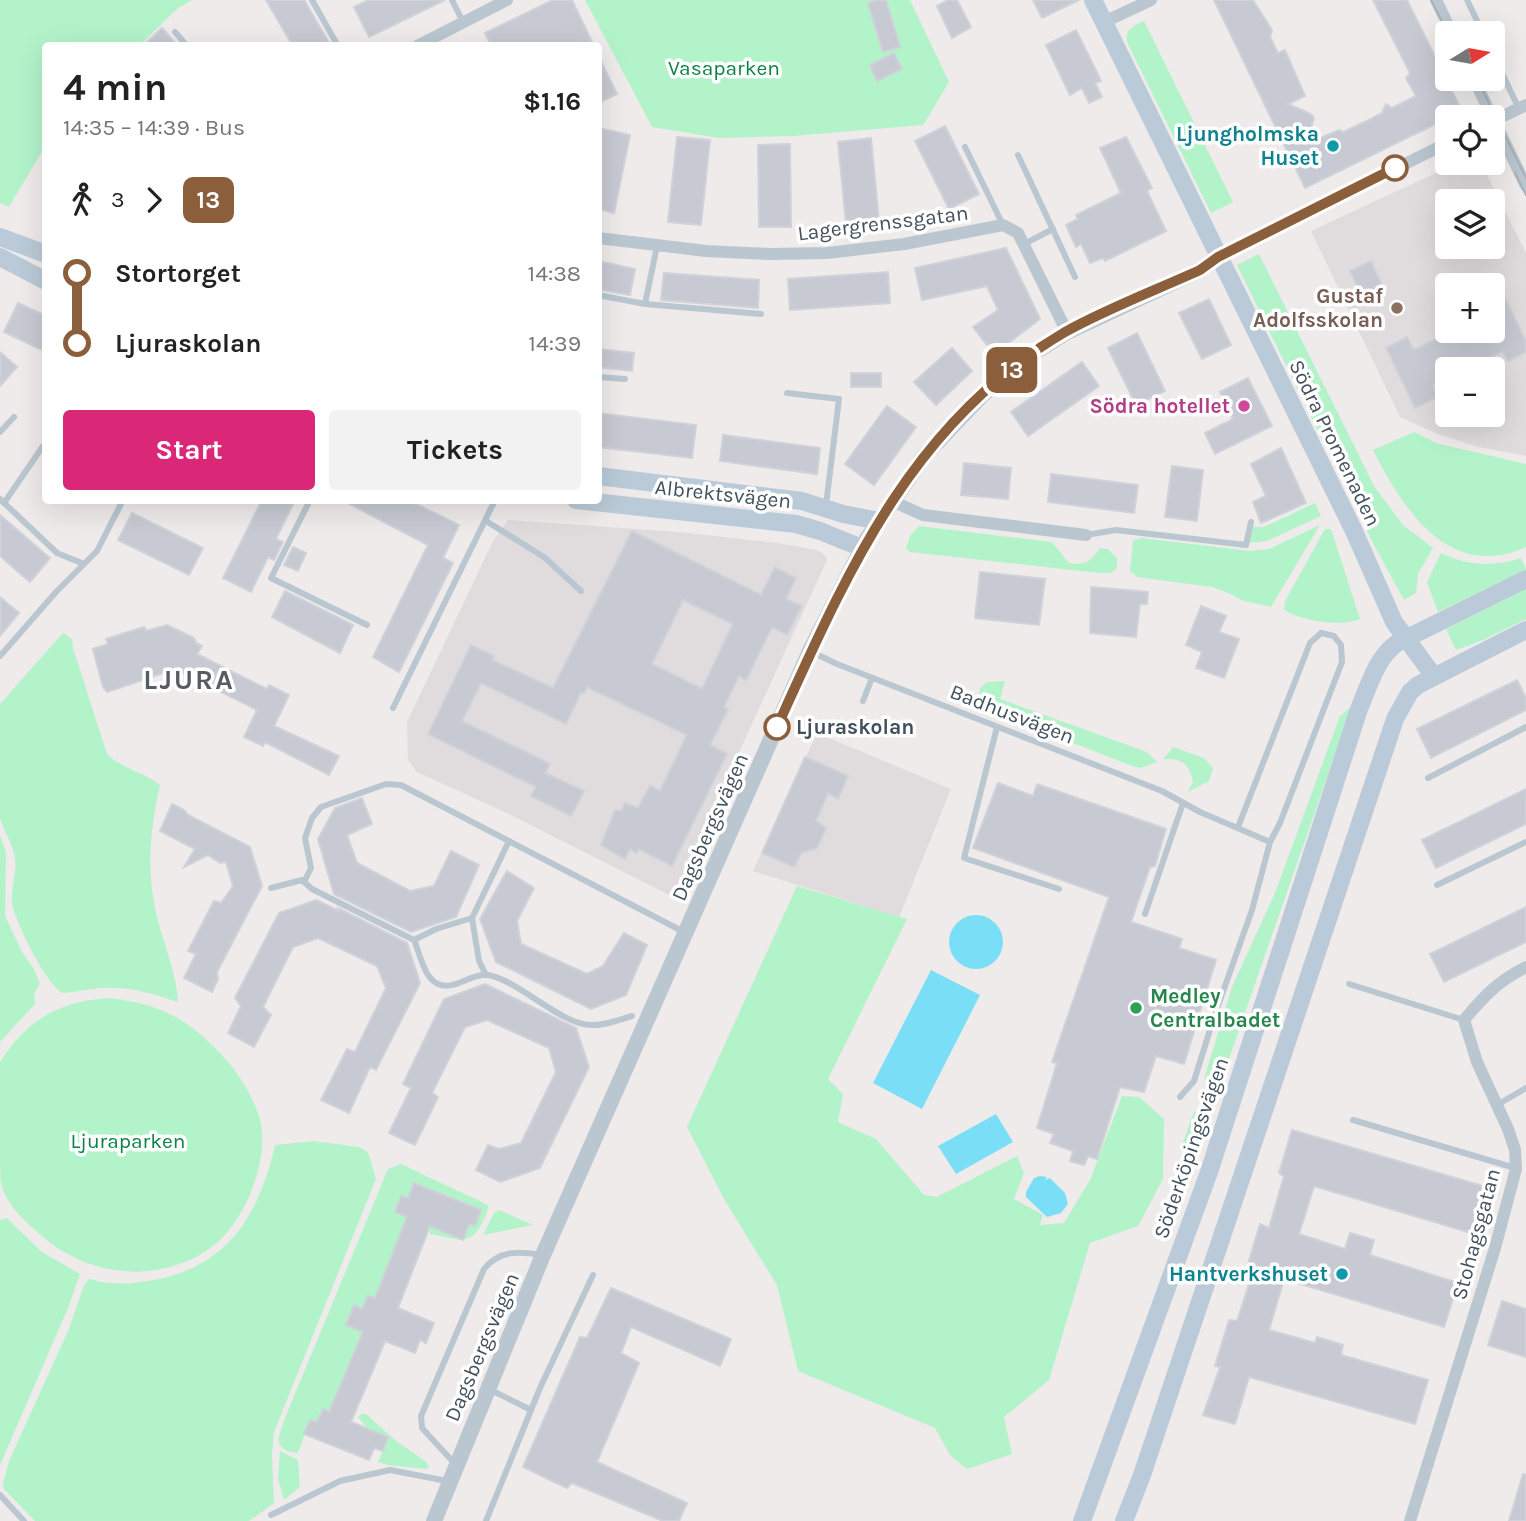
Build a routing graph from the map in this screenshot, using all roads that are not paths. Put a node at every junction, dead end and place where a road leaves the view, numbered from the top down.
1 (312, 0) edge
2 (452, 0) edge
3 (506, 0) edge
4 (1093, 0) edge
5 (1151, 0) edge
6 (1436, 0) edge
7 (1467, 0) edge
8 (1446, 21) edge
9 (1477, 21) edge
10 (463, 22) junction
11 (1104, 22) junction
12 (175, 32) dead end
13 (184, 42) edge
14 (336, 42) edge
15 (425, 42) edge
16 (1505, 75) edge
17 (1523, 107) edge
18 (1505, 114) edge
19 (1505, 143) edge
20 (965, 147) dead end
21 (1435, 150) edge
22 (1018, 155) dead end
23 (1526, 186) edge
24 (1003, 225) junction
25 (1053, 229) junction
26 (0, 237) edge
27 (602, 239) edge
28 (1024, 244) junction
29 (657, 246) junction
30 (42, 253) edge
31 (0, 257) edge
32 (1218, 257) junction
33 (1074, 277) dead end
34 (42, 279) edge
35 (602, 296) edge
36 (645, 304) junction
37 (761, 314) dead end
38 (1067, 331) junction
39 (602, 377) edge
40 (625, 379) dead end
41 (788, 393) dead end
42 (14, 417) dead end
43 (0, 432) edge
44 (42, 447) edge
45 (602, 476) edge
46 (2, 501) edge
47 (892, 501) junction
48 (602, 503) edge
49 (121, 504) edge
50 (308, 504) edge
51 (493, 504) edge
52 (834, 511) junction
53 (486, 521) junction
54 (879, 522) junction
55 (1251, 522) dead end
56 (1086, 535) joint
57 (862, 548) junction
58 (84, 565) junction
59 (1526, 579) edge
60 (581, 591) dead end
61 (367, 625) dead end
62 (1526, 631) edge
63 (1405, 639) junction
64 (810, 651) junction
65 (0, 656) edge
66 (1433, 675) junction
67 (872, 678) junction
68 (863, 701) dead end
69 (393, 708) dead end
70 (997, 727) junction
71 (1526, 727) edge
72 (1428, 778) dead end
73 (1183, 803) junction
74 (1238, 827) junction
75 (509, 841) junction
76 (1270, 842) junction
77 (1526, 842) edge
78 (304, 882) junction
79 (1437, 885) dead end
80 (271, 888) dead end
81 (1059, 889) dead end
82 (1145, 914) dead end
83 (472, 918) junction
84 (685, 933) junction
85 (414, 940) junction
86 (1526, 967) edge
87 (486, 975) junction
88 (1349, 984) dead end
89 (632, 1016) dead end
90 (1464, 1020) junction
91 (1526, 1088) edge
92 (1180, 1097) dead end
93 (1497, 1105) junction
94 (1353, 1121) dead end
95 (1516, 1168) junction
96 (543, 1255) junction
97 (593, 1275) dead end
98 (488, 1389) junction
99 (531, 1410) junction
100 (456, 1465) junction
101 (449, 1482) junction
102 (0, 1496) edge
103 (271, 1515) dead end
104 (24, 1521) edge
105 (434, 1521) edge
106 (486, 1521) edge
107 (1083, 1521) edge
108 (1124, 1521) edge
109 (1410, 1521) edge

1 - 14 lane
2 - 10 lane
3 - 10 street
4 - 11 main road, Södra Promenaden
5 - 11 street
6 - 8 street
7 - 9 lane
10 - 15 street
11 - 32 main road, Södra Promenaden
12 - 13 lane
16 - 17 lane
17 - 18 street
19 - 23 street
20 - 24 lane
21 - 32 street
22 - 25 lane
24 - 28 street
24 - 29 street, Lagergrenssgatan
25 - 28 lane
25 - 33 lane
26 - 30 main road
27 - 29 street, Lagergrenssgatan
28 - 38 street
29 - 36 lane
31 - 34 main road
32 - 38 street, Dagsbergsvägen
32 - 63 main road, Södra Promenaden
35 - 36 lane
36 - 37 lane
38 - 47 street, Dagsbergsvägen
39 - 40 lane
41 - 52 lane
42 - 43 lane
44 - 46 lane
45 - 52 main road, Albrektsvägen
46 - 58 lane
47 - 54 street, Dagsbergsvägen
47 - 56 street
48 - 57 main road, Albrektsvägen
49 - 58 lane
50 - 61 lane
51 - 53 lane
52 - 54 main road, Albrektsvägen
53 - 60 lane
53 - 69 lane
54 - 57 street, Dagsbergsvägen
55 - 56 lane
57 - 64 street, Dagsbergsvägen
58 - 65 lane
59 - 63 main road, Söderköpingsvägen
62 - 66 main road
63 - 66 main road, Södra Promenaden
63 - 107 main road, Söderköpingsvägen
64 - 67 lane, Badhusvägen
64 - 84 street, Dagsbergsvägen
66 - 108 main road
67 - 68 lane
67 - 70 lane, Badhusvägen
70 - 73 lane, Badhusvägen
70 - 81 lane
71 - 72 lane
73 - 74 lane, Badhusvägen
73 - 82 lane
74 - 76 lane, Badhusvägen
74 - 76 lane
75 - 78 lane
75 - 83 lane
75 - 84 lane
76 - 92 lane
77 - 79 lane
78 - 80 lane
78 - 85 lane
83 - 85 lane
83 - 87 lane
84 - 96 street, Dagsbergsvägen
85 - 87 lane
86 - 90 street
87 - 89 lane
88 - 90 lane
90 - 93 street, Stohagsgatan
91 - 93 lane
93 - 95 street, Stohagsgatan
94 - 95 lane
95 - 109 street, Stohagsgatan
96 - 98 street, Dagsbergsvägen
96 - 100 lane
97 - 99 lane
98 - 99 lane
98 - 100 street, Dagsbergsvägen
99 - 106 lane
100 - 101 street, Dagsbergsvägen
101 - 103 lane
101 - 105 street, Dagsbergsvägen
102 - 104 lane

